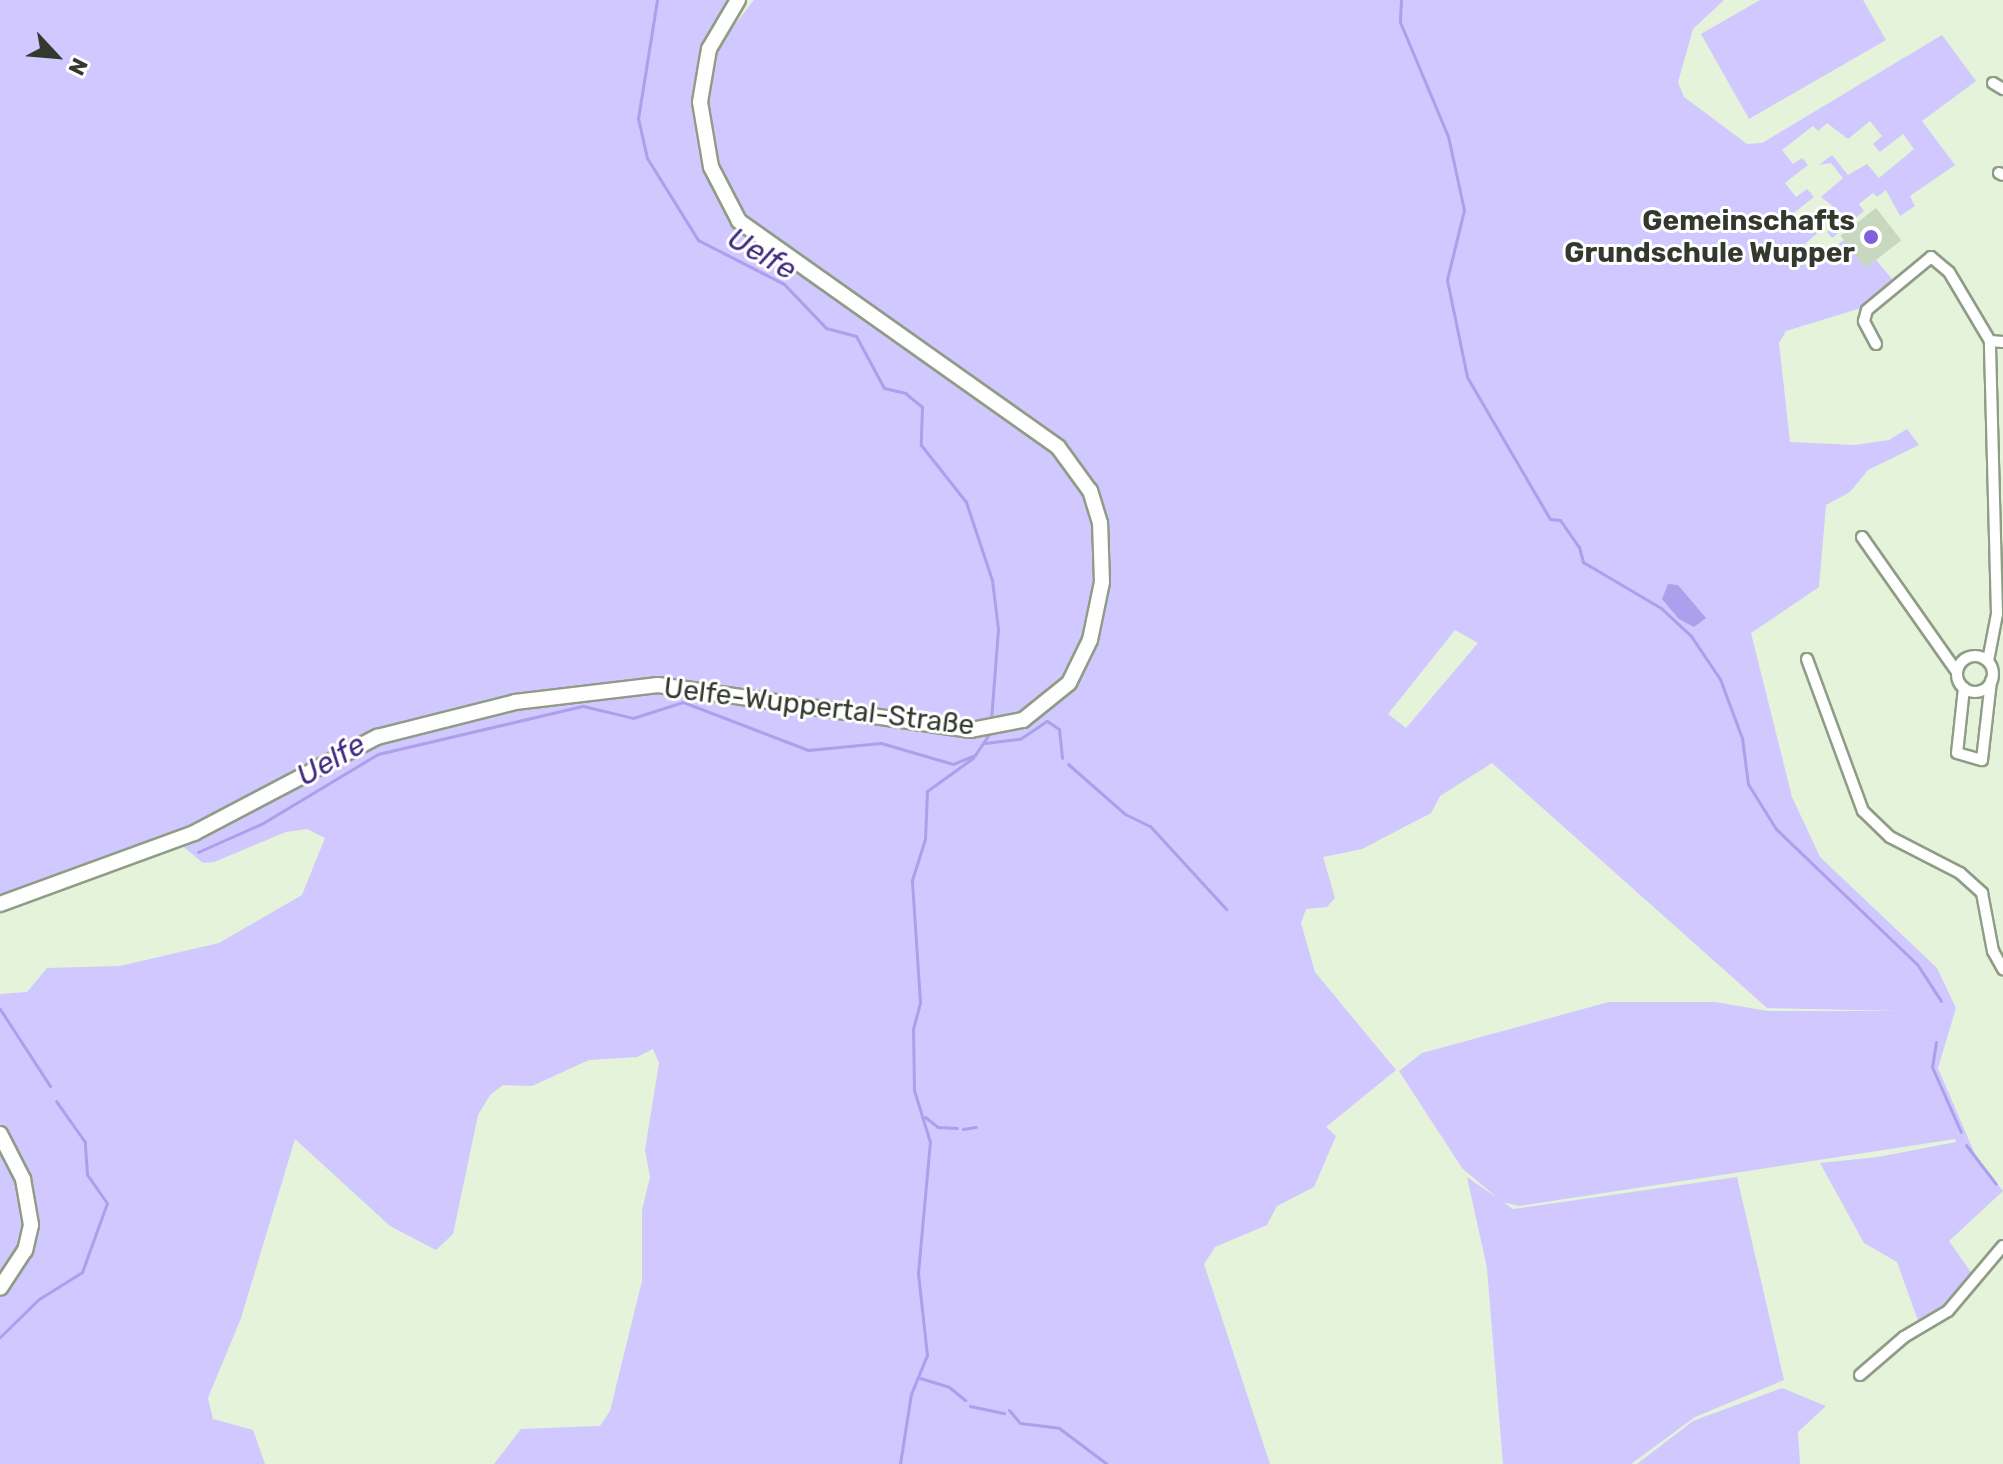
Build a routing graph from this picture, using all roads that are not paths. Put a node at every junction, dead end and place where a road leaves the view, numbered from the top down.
1 (738, 0) edge
2 (1990, 341) junction
3 (2003, 342) edge
4 (1876, 344) dead end
5 (1862, 537) dead end
6 (1807, 659) dead end
7 (1988, 661) junction
8 (1957, 672) junction
9 (1991, 681) junction
10 (1964, 688) junction
11 (0, 904) edge
12 (2003, 969) edge
13 (0, 1134) edge
14 (2003, 1246) edge
15 (0, 1288) edge
16 (1860, 1375) dead end

1 - 11 main road, Uelfe-Wuppertal-Straße
2 - 3 street
2 - 4 street
2 - 7 street
5 - 8 street
6 - 12 street
7 - 8 street
7 - 9 street
8 - 10 street
9 - 10 street
9 - 10 street
13 - 15 main road
14 - 16 street

